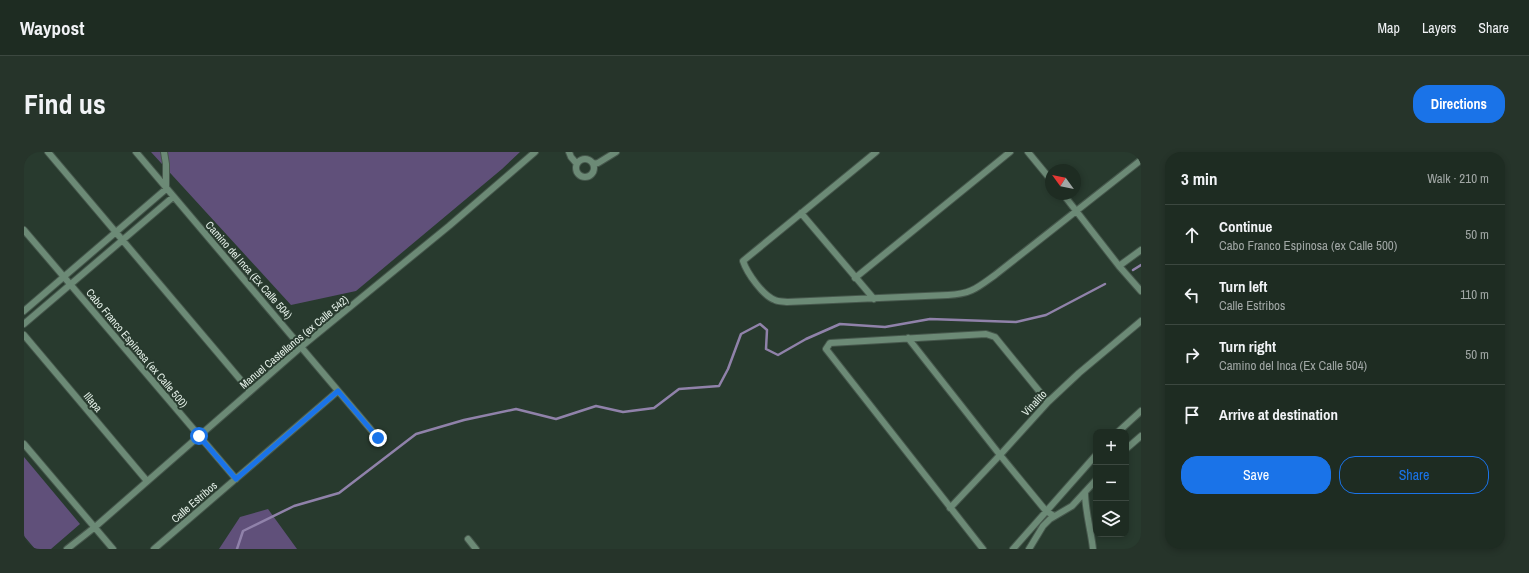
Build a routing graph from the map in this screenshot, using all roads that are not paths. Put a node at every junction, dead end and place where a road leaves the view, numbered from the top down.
1 (48, 152) edge
2 (136, 152) edge
3 (164, 152) edge
4 (535, 152) edge
5 (569, 152) edge
6 (616, 152) edge
7 (876, 152) edge
8 (1010, 152) edge
9 (1028, 152) edge
10 (1141, 160) edge
11 (577, 164) junction
12 (593, 164) junction
13 (1045, 173) edge
14 (166, 189) junction
15 (173, 197) junction
16 (1068, 200) edge
17 (1076, 210) junction
18 (801, 213) junction
19 (24, 230) edge
20 (116, 232) junction
21 (122, 240) junction
22 (1141, 250) edge
23 (1119, 266) junction
24 (64, 277) junction
25 (855, 278) junction
26 (70, 284) junction
27 (1141, 291) edge
28 (874, 299) junction
29 (24, 311) edge
30 (1141, 320) edge
31 (24, 324) edge
32 (24, 335) edge
33 (908, 338) junction
34 (302, 347) junction
35 (250, 391) junction
36 (338, 391) junction
37 (1048, 402) junction
38 (1141, 411) edge
39 (1121, 429) edge
40 (199, 436) junction
41 (1141, 436) edge
42 (378, 438) dead end
43 (24, 444) edge
44 (1129, 446) edge
45 (1000, 455) junction
46 (1093, 458) edge
47 (236, 479) junction
48 (147, 481) junction
49 (1093, 483) edge
50 (1085, 492) junction
51 (950, 508) junction
52 (1046, 511) junction
53 (1054, 516) junction
54 (95, 527) junction
55 (468, 539) dead end
56 (67, 549) edge
57 (113, 549) edge
58 (154, 549) edge
59 (476, 549) edge
60 (983, 549) edge
61 (1013, 549) edge
62 (1029, 549) edge
63 (1093, 549) edge

1 - 20 street
2 - 14 street, Camino del Inca (Ex Calle 504)
3 - 14 street
4 - 34 street, Manuel Castellanos (ex Calle 542)
5 - 11 street
6 - 12 street
7 - 18 street
8 - 25 street
9 - 13 street
10 - 17 street
11 - 12 street
11 - 12 street
14 - 15 street, Camino del Inca (Ex Calle 504)
14 - 20 street
15 - 21 street
15 - 34 street, Camino del Inca (Ex Calle 504)
16 - 17 street
17 - 23 street
17 - 28 street
18 - 25 street
18 - 28 street
19 - 24 street, Cabo Franco Espinosa (ex Calle 500)
20 - 21 street
20 - 24 street
21 - 26 street
21 - 35 street
22 - 23 street
23 - 27 street
24 - 26 street, Cabo Franco Espinosa (ex Calle 500)
24 - 29 street
25 - 28 street
26 - 31 street
26 - 40 street, Cabo Franco Espinosa (ex Calle 500)
30 - 37 street, Vinalito
32 - 48 street, Illapa
33 - 37 street
33 - 45 street
33 - 51 street
34 - 35 street, Manuel Castellanos (ex Calle 542)
34 - 36 street, Camino del Inca (Ex Calle 504)
35 - 40 street, Manuel Castellanos (ex Calle 542)
36 - 42 street, Camino del Inca (Ex Calle 504)
36 - 47 street, Calle Estribos
37 - 45 street, Vinalito
38 - 39 street
40 - 47 street, Cabo Franco Espinosa (ex Calle 500)
40 - 48 street, Manuel Castellanos (ex Calle 542)
41 - 44 street
43 - 54 street
45 - 51 street, Vinalito
45 - 52 street
46 - 52 street
47 - 58 street, Calle Estribos
48 - 54 street, Manuel Castellanos (ex Calle 542)
49 - 50 street
50 - 53 street
50 - 63 street
51 - 60 street
52 - 53 street
52 - 61 street
53 - 62 street
54 - 56 street, Manuel Castellanos (ex Calle 542)
54 - 57 street
55 - 59 street

